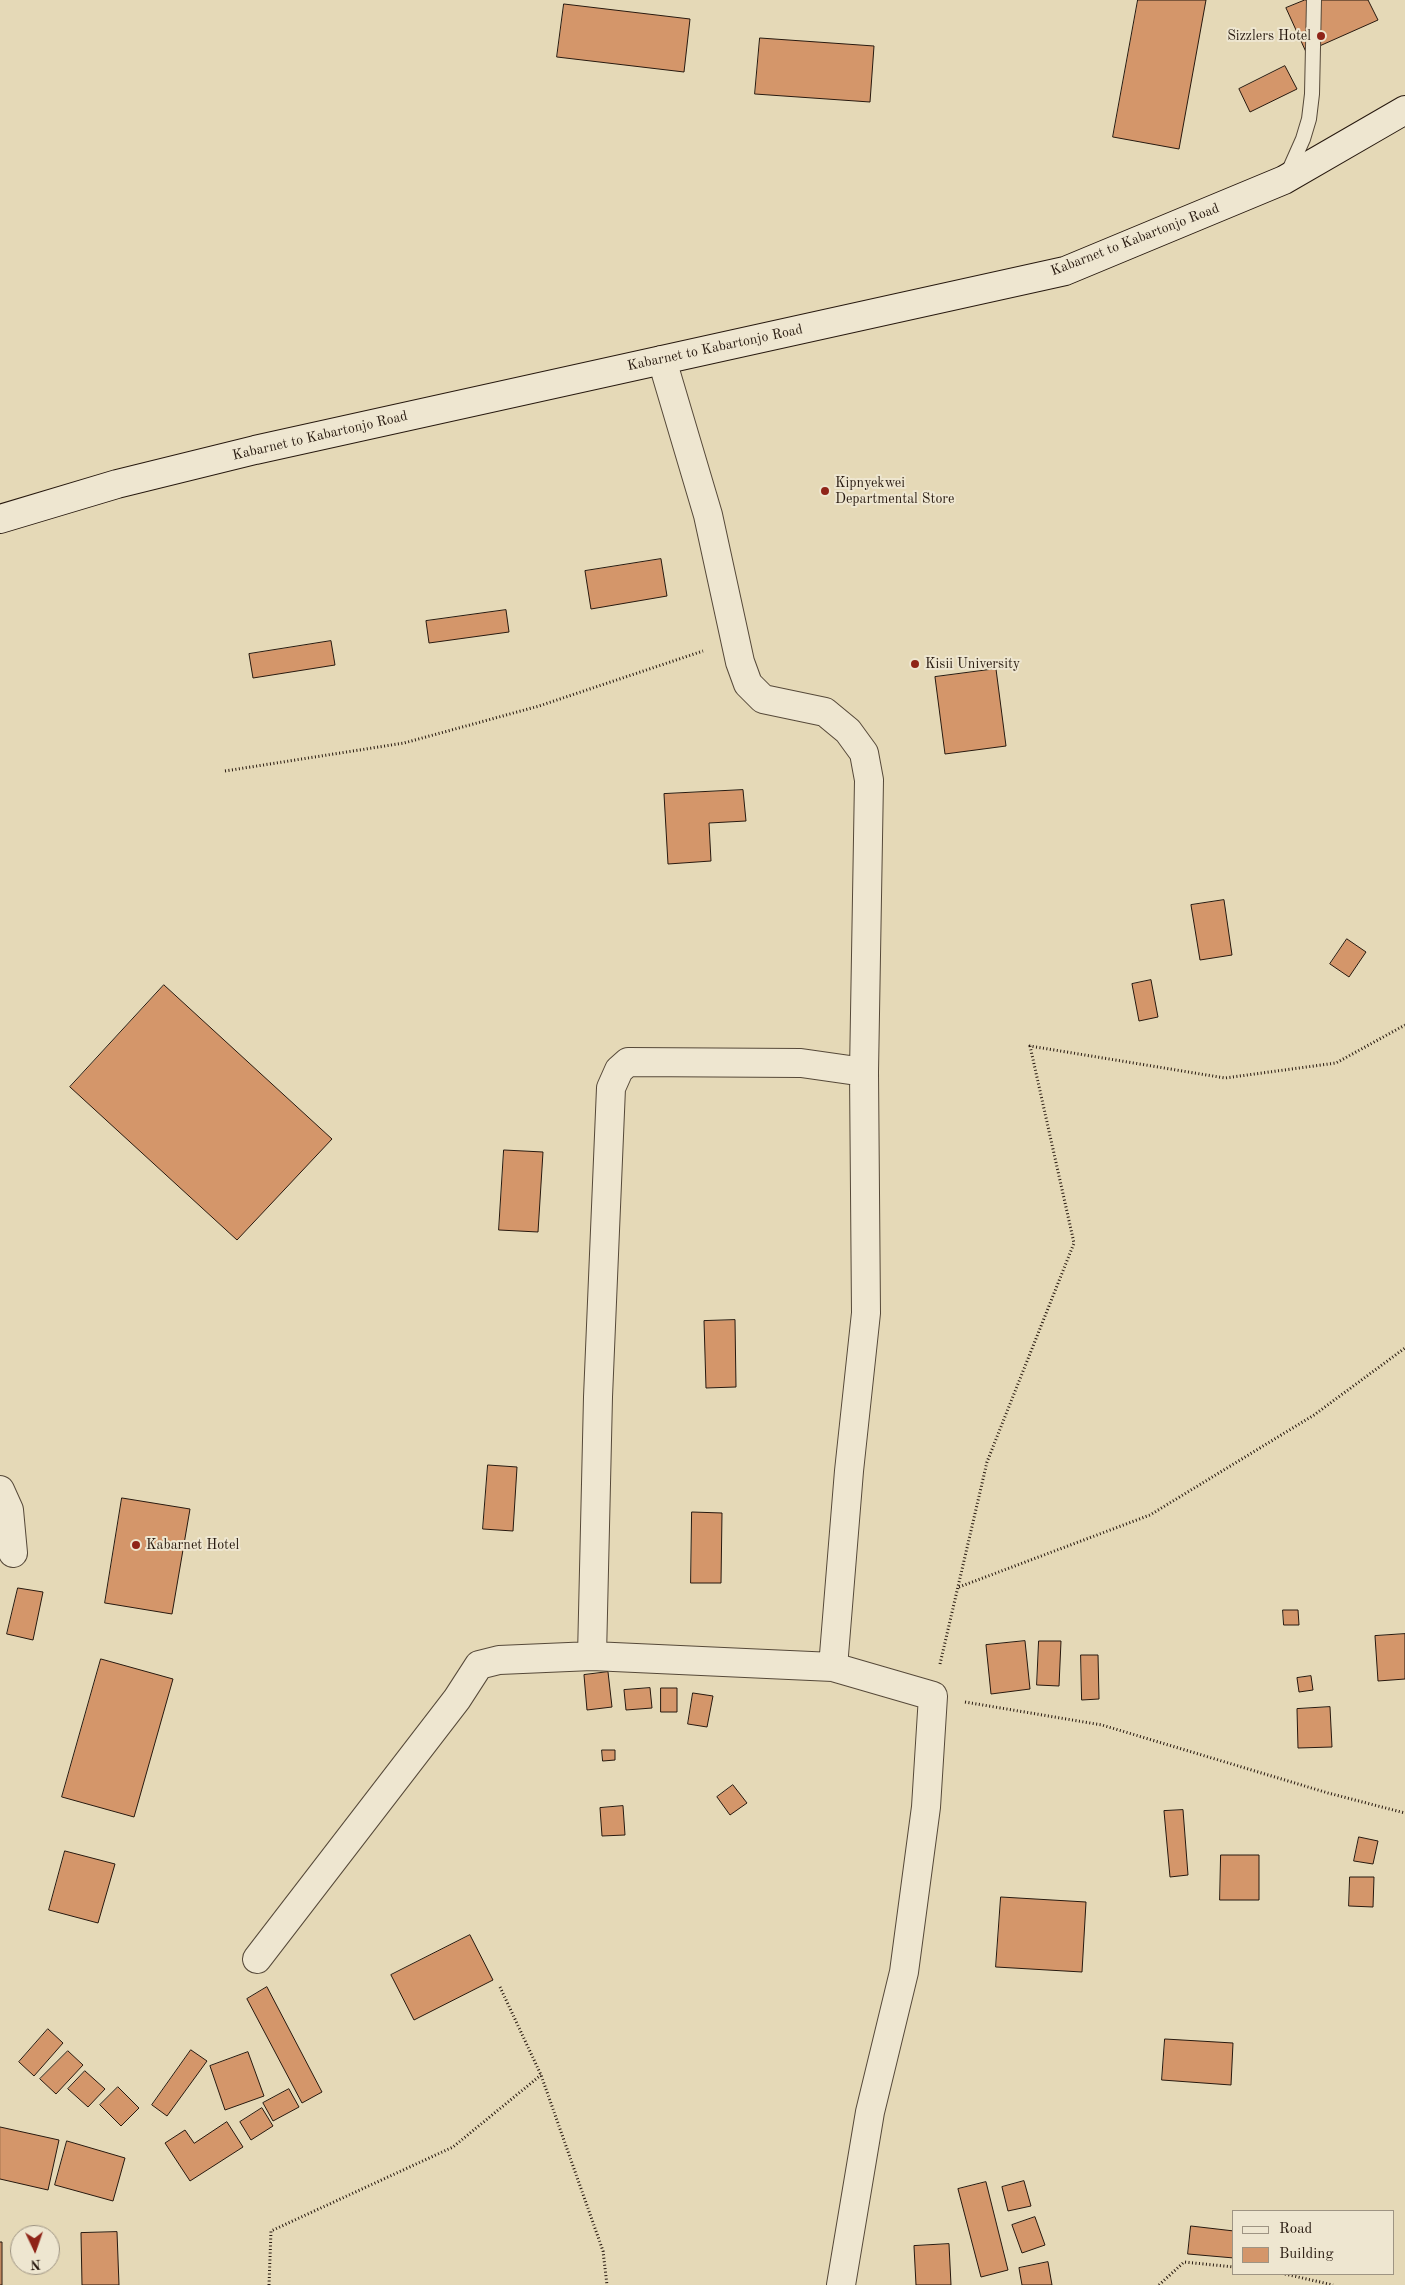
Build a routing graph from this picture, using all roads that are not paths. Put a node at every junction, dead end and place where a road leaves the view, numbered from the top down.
1 (1314, 0) edge
2 (1405, 110) edge
3 (1284, 180) junction
4 (662, 360) junction
5 (0, 519) edge
6 (864, 1072) junction
7 (0, 1490) edge
8 (13, 1553) dead end
9 (592, 1656) junction
10 (833, 1667) junction
11 (257, 1959) dead end
12 (841, 2285) edge

1 - 3 lane
2 - 3 street, Kabarnet to Kabartonjo Road
3 - 4 street, Kabarnet to Kabartonjo Road
4 - 5 street, Kabarnet to Kabartonjo Road
4 - 6 street
6 - 9 street
6 - 10 street
7 - 8 street
9 - 10 street
9 - 11 street
10 - 12 street

